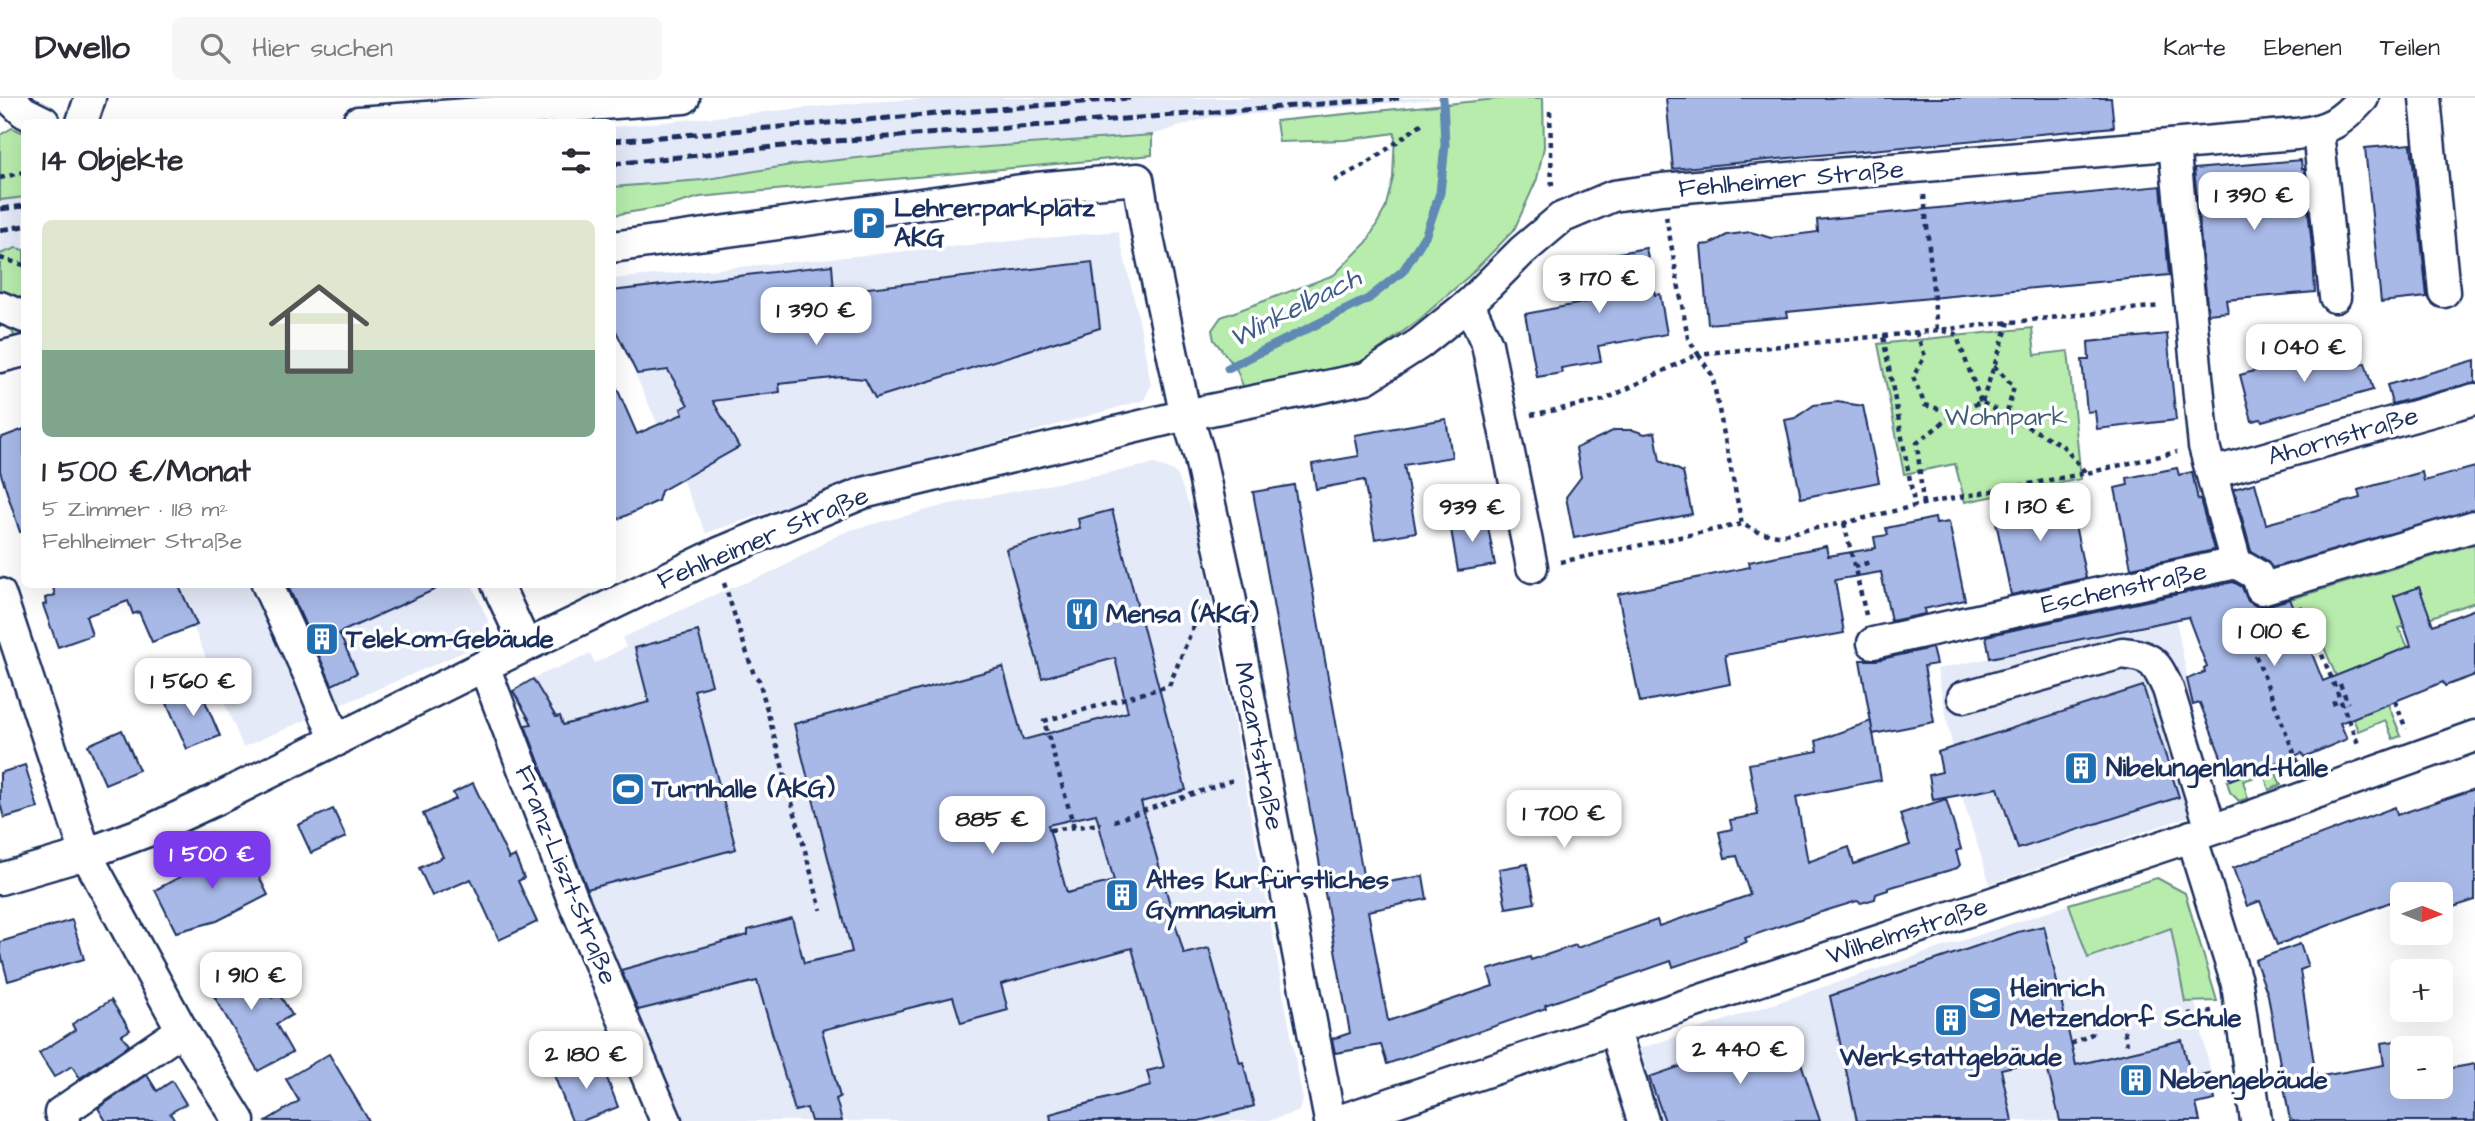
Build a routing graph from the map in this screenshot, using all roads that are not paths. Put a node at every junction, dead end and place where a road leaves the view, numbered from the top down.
1 (9, 98) edge
2 (90, 98) edge
3 (684, 98) edge
4 (2362, 98) edge
5 (2425, 98) edge
6 (38, 119) edge
7 (83, 119) edge
8 (399, 119) edge
9 (2318, 131) junction
10 (2174, 145) junction
11 (616, 246) edge
12 (2444, 292) dead end
13 (2335, 297) dead end
14 (1469, 304) junction
15 (0, 307) edge
16 (21, 316) edge
17 (21, 352) edge
18 (0, 357) edge
19 (2475, 400) edge
20 (1186, 415) junction
21 (2208, 459) junction
22 (2475, 526) edge
23 (2235, 563) junction
24 (1532, 567) road end
25 (269, 588) edge
26 (499, 588) edge
27 (0, 596) edge
28 (1873, 643) road end
29 (526, 646) junction
30 (484, 666) junction
31 (1964, 697) dead end
32 (2475, 736) edge
33 (336, 741) junction
34 (2201, 833) junction
35 (86, 854) junction
36 (0, 878) edge
37 (1614, 1028) junction
38 (182, 1030) junction
39 (1377, 1115) edge
40 (65, 1121) edge
41 (239, 1121) edge
42 (666, 1121) edge
43 (1331, 1121) edge
44 (1338, 1121) edge
45 (1643, 1121) edge
46 (2256, 1121) edge

1 - 6 street
2 - 7 street
3 - 8 street
4 - 9 street, Fehlheimer Straße
5 - 12 street
9 - 10 street, Fehlheimer Straße
9 - 13 street
10 - 14 street, Fehlheimer Straße
10 - 21 street, Eschenstraße
11 - 20 street, Mozartstraße
14 - 20 street, Fehlheimer Straße
14 - 24 street
15 - 16 street
17 - 18 street
19 - 21 street, Ahornstraße
20 - 29 street, Fehlheimer Straße
20 - 43 street, Mozartstraße
21 - 23 street, Eschenstraße
22 - 23 street
23 - 28 street, Eschenstraße
25 - 33 street
26 - 29 street
27 - 35 street
29 - 30 street, Fehlheimer Straße
30 - 33 street, Fehlheimer Straße
30 - 42 street, Franz-Liszt-Straße
31 - 34 street
32 - 34 street, Wilhelmstraße
33 - 35 street, Fehlheimer Straße
34 - 37 street, Wilhelmstraße
34 - 46 street
35 - 36 street, Fehlheimer Straße
35 - 38 street
37 - 39 street, Wilhelmstraße
37 - 45 street
38 - 40 street
38 - 41 street
39 - 44 street, Wilhelmstraße

